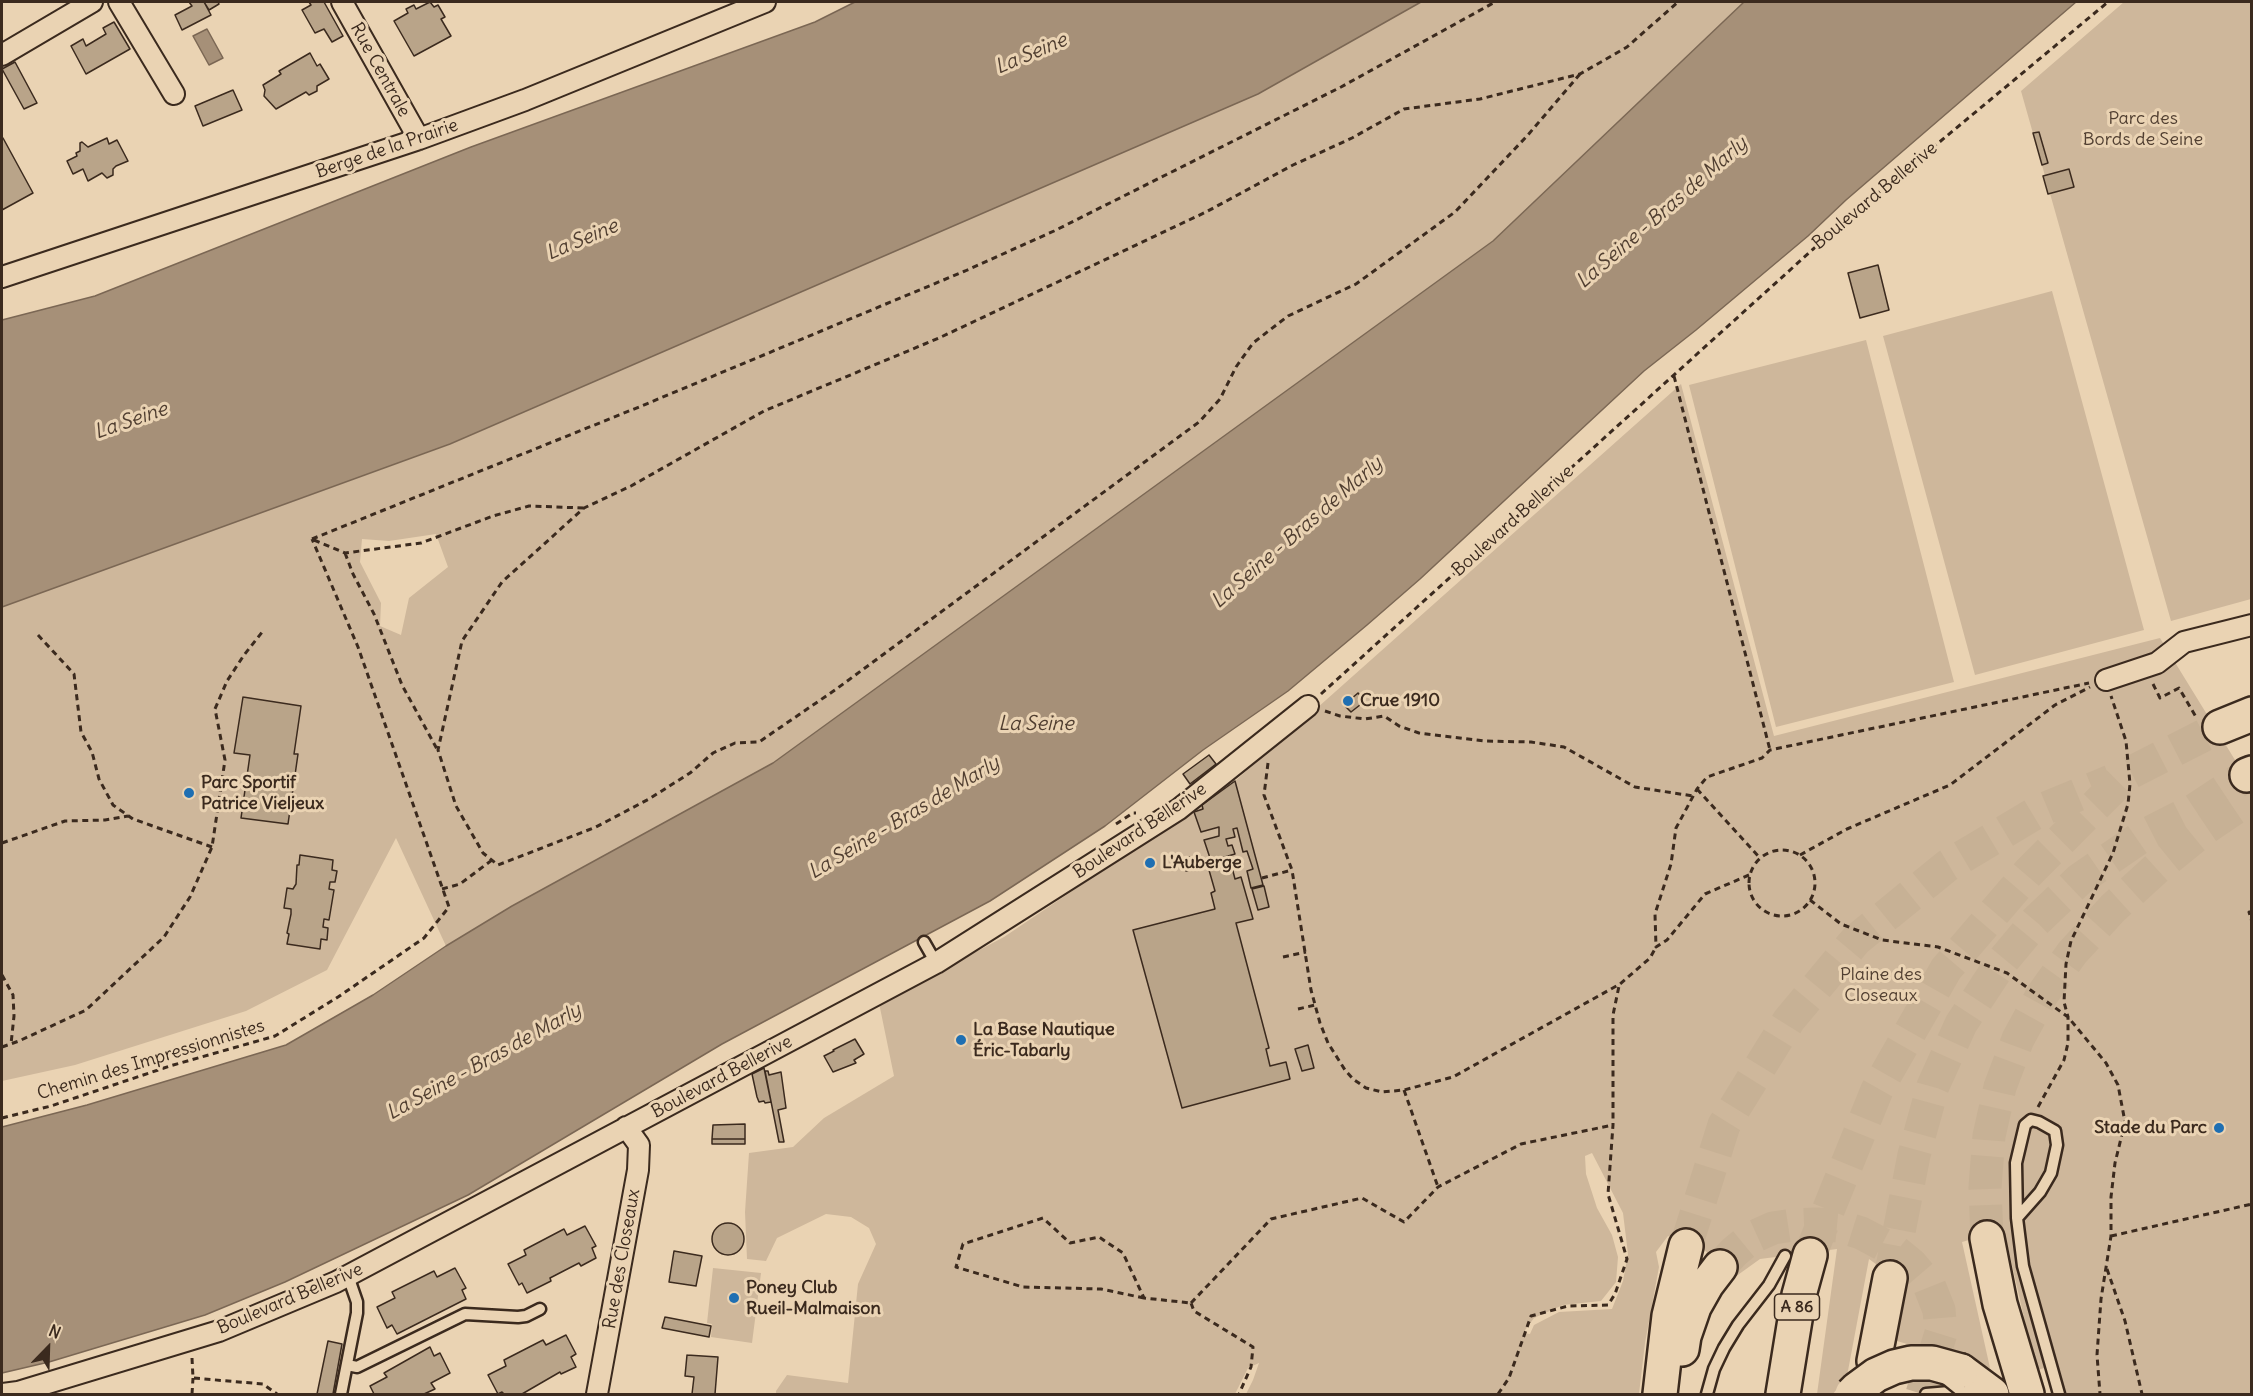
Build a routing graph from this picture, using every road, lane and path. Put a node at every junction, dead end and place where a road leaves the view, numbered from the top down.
1 (92, 2) edge
2 (119, 2) edge
3 (342, 2) edge
4 (765, 2) edge
5 (1495, 2) edge
6 (1678, 2) edge
7 (2108, 2) edge
8 (2, 54) edge
9 (1580, 74) junction
10 (174, 94) dead end
11 (418, 139) junction
12 (2, 277) edge
13 (1674, 376) junction
14 (584, 508) junction
15 (312, 539) junction
16 (345, 554) junction
17 (2252, 625) edge
18 (263, 631) dead end
19 (38, 635) dead end
20 (2106, 680) junction
21 (1308, 706) junction
22 (2252, 714) edge
23 (2220, 727) tunnel mouth
24 (1271, 734) junction
25 (438, 750) junction
26 (1770, 750) junction
27 (1697, 789) junction
28 (1693, 796) junction
29 (128, 816) junction
30 (1165, 818) junction
31 (1115, 825) dead end
32 (2, 843) edge
33 (212, 847) junction
34 (1800, 855) junction
35 (1760, 858) junction
36 (492, 860) junction
37 (1292, 870) junction
38 (1749, 875) junction
39 (1262, 878) dead end
40 (442, 889) junction
41 (1810, 900) junction
42 (2252, 912) edge
43 (2252, 922) edge
44 (924, 942) dead end
45 (1656, 946) junction
46 (1306, 952) junction
47 (1283, 957) dead end
48 (936, 963) junction
49 (2, 975) edge
50 (1620, 984) junction
51 (1315, 1005) junction
52 (1298, 1009) dead end
53 (2068, 1017) junction
54 (11, 1044) junction
55 (2, 1047) edge
56 (1404, 1090) junction
57 (2, 1118) edge
58 (2031, 1120) junction
59 (1613, 1125) junction
60 (626, 1127) junction
61 (1438, 1187) junction
62 (2252, 1204) edge
63 (2017, 1218) junction
64 (2111, 1236) junction
65 (1987, 1238) tunnel mouth
66 (1686, 1246) tunnel mouth
67 (1797, 1256) joint
68 (2106, 1267) junction
69 (1720, 1268) tunnel mouth
70 (348, 1276) junction
71 (1890, 1278) tunnel mouth
72 (1144, 1298) junction
73 (1191, 1303) junction
74 (540, 1309) dead end
75 (187, 1340) junction
76 (2016, 1360) junction
77 (347, 1365) junction
78 (1894, 1374) joint
79 (193, 1378) junction
80 (1963, 1385) edge
81 (3, 1395) edge
82 (192, 1395) edge
83 (278, 1395) edge
84 (341, 1395) edge
85 (597, 1395) edge
86 (1239, 1395) edge
87 (1498, 1395) edge
88 (1660, 1395) edge
89 (1677, 1395) edge
90 (1707, 1395) edge
91 (1783, 1395) edge
92 (1852, 1395) edge
93 (1869, 1395) edge
94 (1926, 1395) edge
95 (2013, 1395) edge
96 (2027, 1395) edge
97 (2059, 1395) edge
98 (2100, 1395) edge
99 (2142, 1395) edge

1 - 8 street
2 - 10 street
3 - 11 street, Rue Centrale
4 - 11 street, Berge de la Prairie
5 - 15 path
6 - 9 path
7 - 13 path, Boulevard Bellerive
9 - 14 path
9 - 36 path
11 - 12 street, Berge de la Prairie
13 - 21 path, Boulevard Bellerive
13 - 26 path
14 - 16 path
14 - 25 path
15 - 16 path
15 - 40 path
16 - 25 path
17 - 20 street
18 - 33 path
19 - 29 path
20 - 26 path
20 - 34 path
20 - 53 path
21 - 24 street, Boulevard Bellerive
21 - 28 path
22 - 23 highway
24 - 30 street, Boulevard Bellerive
24 - 37 path
25 - 36 path
26 - 27 path
27 - 28 path
27 - 35 path
28 - 45 path
29 - 32 path
29 - 33 path
30 - 31 path
30 - 48 street, Boulevard Bellerive
33 - 54 path
34 - 35 path
34 - 41 path
35 - 38 path
36 - 40 path
37 - 39 path
37 - 46 path
38 - 41 path
38 - 45 path
40 - 57 path, Chemin des Impressionnistes
41 - 53 path
42 - 43 path
44 - 48 lane
45 - 50 path
46 - 47 path
46 - 51 path
48 - 60 street, Boulevard Bellerive
49 - 54 path
50 - 56 path
50 - 59 path
51 - 52 path
51 - 56 path
53 - 58 path
53 - 64 path
54 - 55 path
56 - 61 path
58 - 63 lane
58 - 63 lane
59 - 61 path
59 - 87 path
60 - 70 street, Boulevard Bellerive
60 - 85 street, Rue des Closeaux
61 - 73 path
62 - 64 path
63 - 97 lane
64 - 68 path
65 - 76 highway
66 - 88 highway
67 - 90 lane
67 - 91 highway, A 86
68 - 98 path
68 - 99 path
69 - 89 highway
70 - 75 street, Boulevard Bellerive
70 - 77 lane
71 - 78 highway
72 - 72 path
72 - 73 path
73 - 86 path
74 - 77 lane
75 - 79 path
75 - 81 street, Boulevard Bellerive
76 - 95 highway
76 - 96 highway
77 - 84 lane
78 - 93 lane
79 - 82 path
79 - 83 path
80 - 92 highway, bridge
80 - 94 lane

